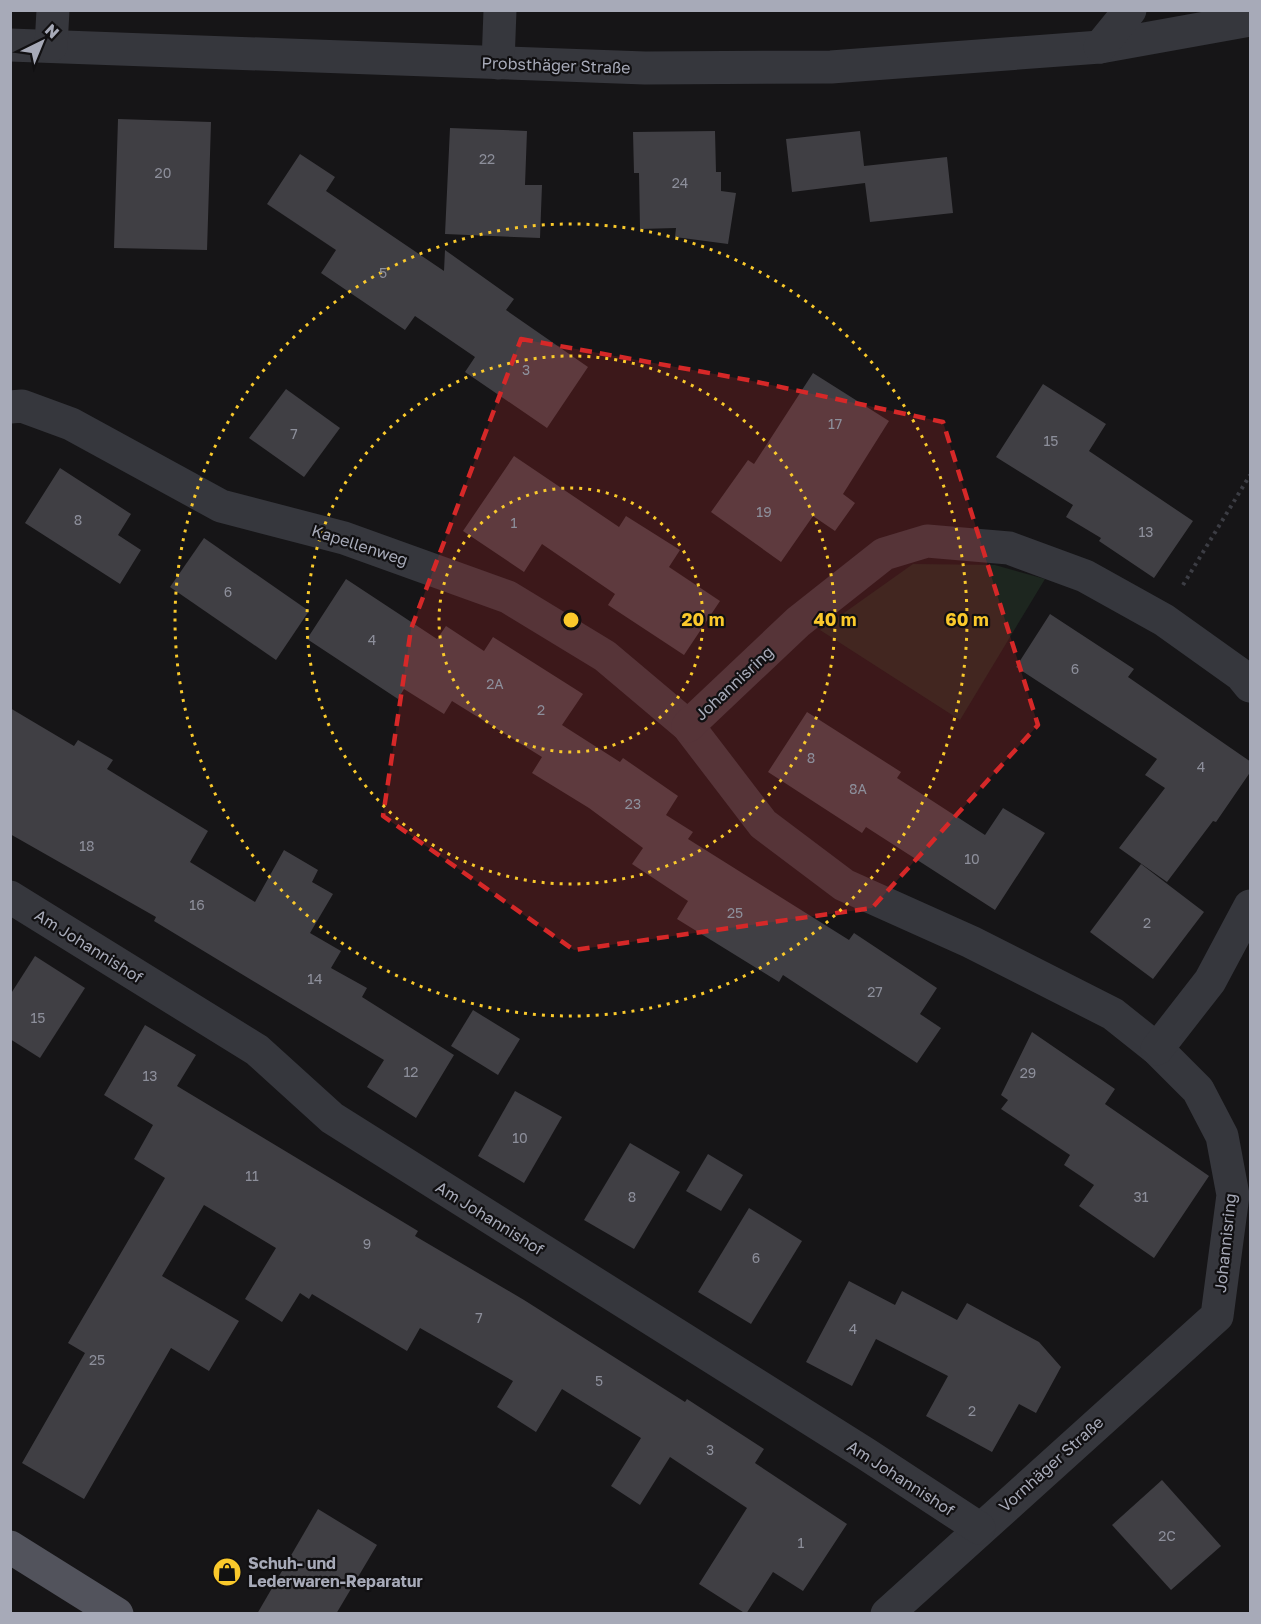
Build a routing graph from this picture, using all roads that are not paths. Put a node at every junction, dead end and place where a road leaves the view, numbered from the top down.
1 (52, 10) edge
2 (500, 10) edge
3 (1130, 10) edge
4 (1251, 20) edge
5 (10, 45) edge
6 (51, 46) junction
7 (1100, 47) junction
8 (498, 63) junction
9 (10, 407) edge
10 (1251, 686) edge
11 (688, 726) junction
12 (10, 897) edge
13 (1251, 906) edge
14 (1157, 1049) junction
15 (1218, 1316) joint
16 (979, 1528) junction
17 (10, 1547) edge
18 (117, 1614) edge
19 (887, 1614) edge

1 - 6 street
2 - 8 street
3 - 7 street
4 - 7 street, Probsthäger Straße
5 - 6 street, Probsthäger Straße
6 - 8 street, Probsthäger Straße
7 - 8 street, Probsthäger Straße
9 - 11 street, Kapellenweg
10 - 11 street, Johannisring
11 - 14 street, Johannisring
12 - 16 street, Am Johannishof
13 - 14 street
14 - 15 street, Johannisring
15 - 16 street, Vornhäger Straße
16 - 19 street, Vornhäger Straße
17 - 18 main road

